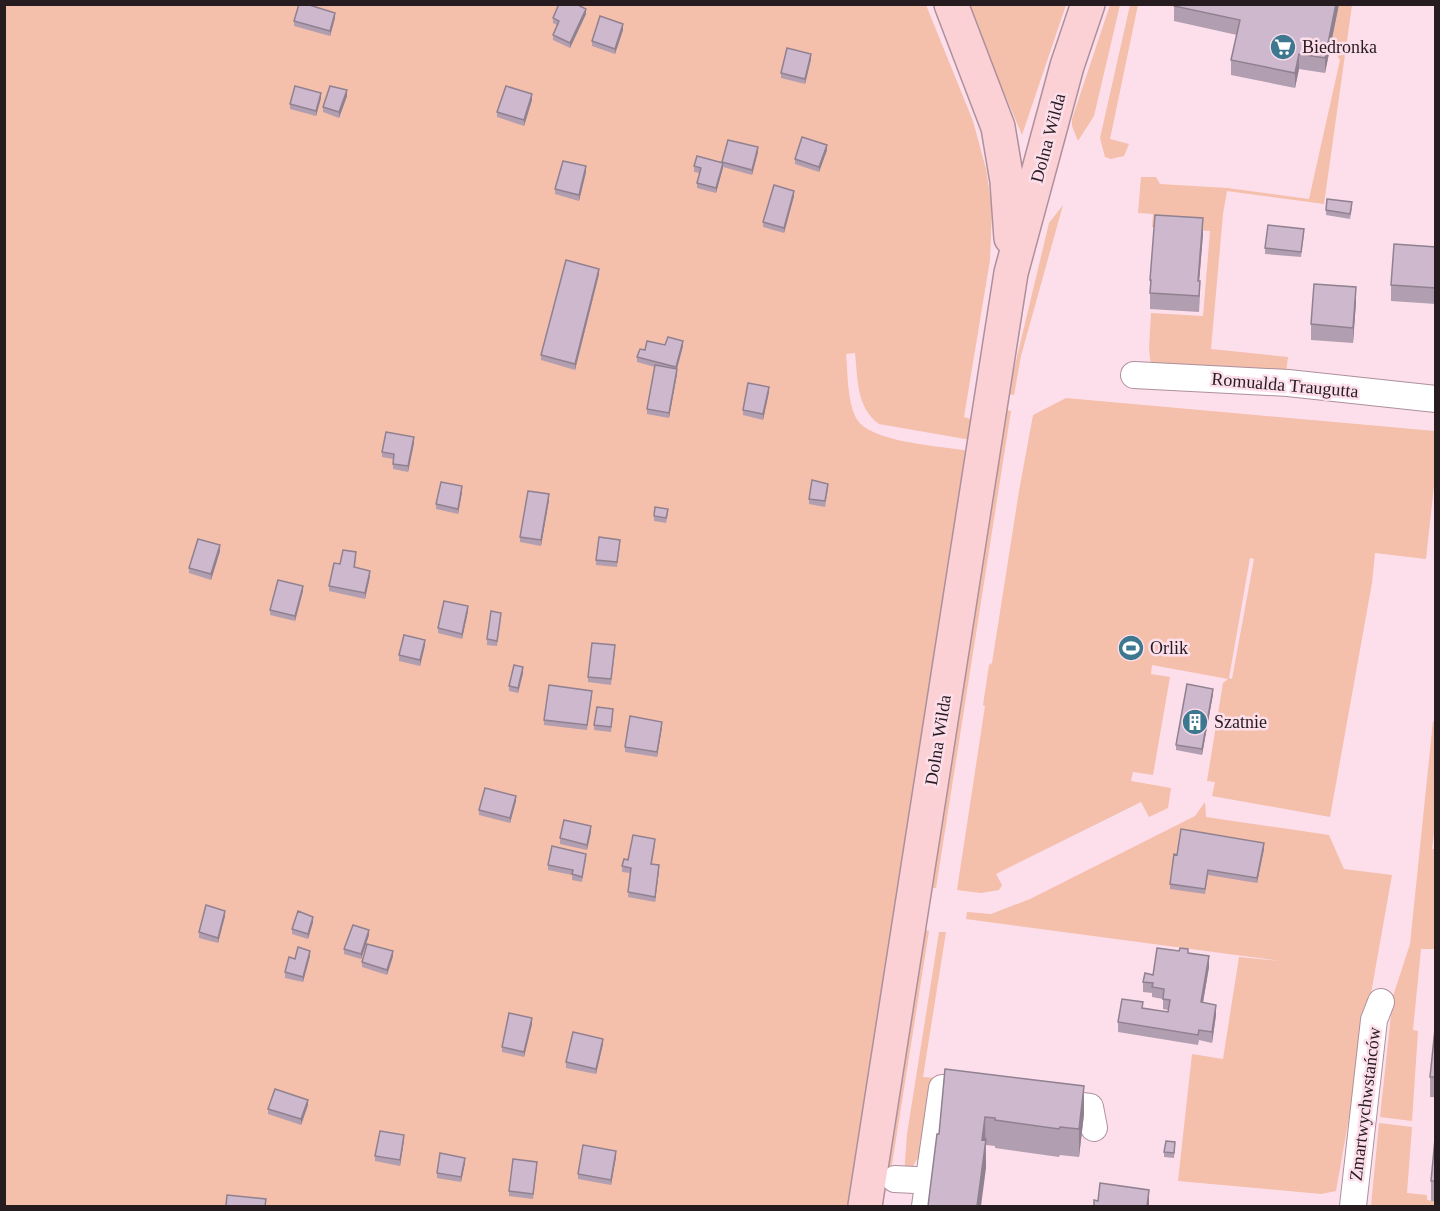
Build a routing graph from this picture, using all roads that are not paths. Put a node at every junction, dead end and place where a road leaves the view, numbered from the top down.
1 (951, 4) edge
2 (1088, 4) edge
3 (1011, 273) junction
4 (1134, 375) dead end
5 (1436, 399) edge
6 (1381, 1002) dead end
7 (1094, 1128) dead end
8 (865, 1206) edge
9 (925, 1206) edge
10 (1353, 1206) edge

1 - 3 street, Dolna Wilda
2 - 3 street, Dolna Wilda
3 - 8 street, Dolna Wilda
4 - 5 street, Romualda Traugutta
6 - 10 street, Zmartwychwstańców
7 - 9 street

